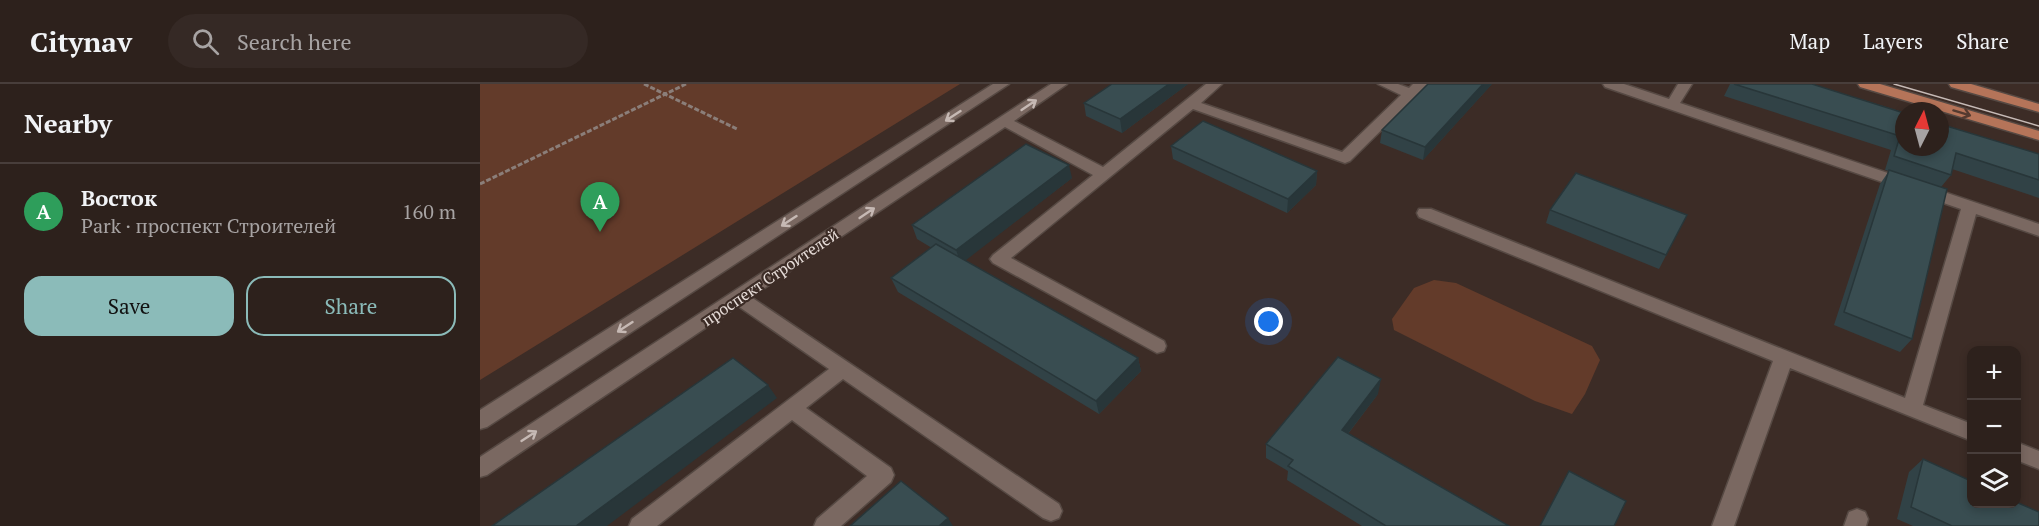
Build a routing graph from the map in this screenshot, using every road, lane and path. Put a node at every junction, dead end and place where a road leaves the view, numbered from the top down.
1 (644, 84) edge
2 (686, 84) edge
3 (1002, 84) edge
4 (1060, 84) edge
5 (1215, 84) edge
6 (1385, 84) edge
7 (1610, 84) edge
8 (1685, 84) edge
9 (1865, 84) edge
10 (1956, 84) edge
11 (1416, 89) edge
12 (664, 95) junction
13 (1191, 104) junction
14 (1672, 105) junction
15 (2039, 108) edge
16 (1004, 121) junction
17 (737, 129) dead end
18 (2039, 136) edge
19 (1104, 174) junction
20 (480, 184) edge
21 (1970, 207) junction
22 (1425, 213) dead end
23 (2039, 230) edge
24 (738, 298) junction
25 (1157, 346) dead end
26 (1784, 357) junction
27 (843, 369) junction
28 (792, 409) junction
29 (1912, 409) junction
30 (480, 420) edge
31 (1967, 431) edge
32 (2021, 453) edge
33 (2039, 460) edge
34 (480, 468) edge
35 (1051, 511) dead end
36 (640, 526) edge
37 (825, 526) edge
38 (1723, 526) edge

1 - 12 path
2 - 12 path
3 -> 30 street
16 -> 4 street, проспект Строителей
5 - 13 street
6 - 11 street
7 - 14 street
8 - 14 street
9 -> 18 main road
10 - 15 main road
11 - 13 street
12 - 17 path
12 - 20 path
13 - 19 street
14 - 21 street
16 - 19 street
24 -> 16 street, проспект Строителей
19 - 25 street
21 - 23 street
21 - 29 street
22 - 26 street
24 - 27 street
34 -> 24 street, проспект Строителей
26 - 29 street
26 - 38 street
27 - 28 street
27 - 35 street
28 - 36 street
28 - 37 street
29 - 31 street
32 - 33 street

